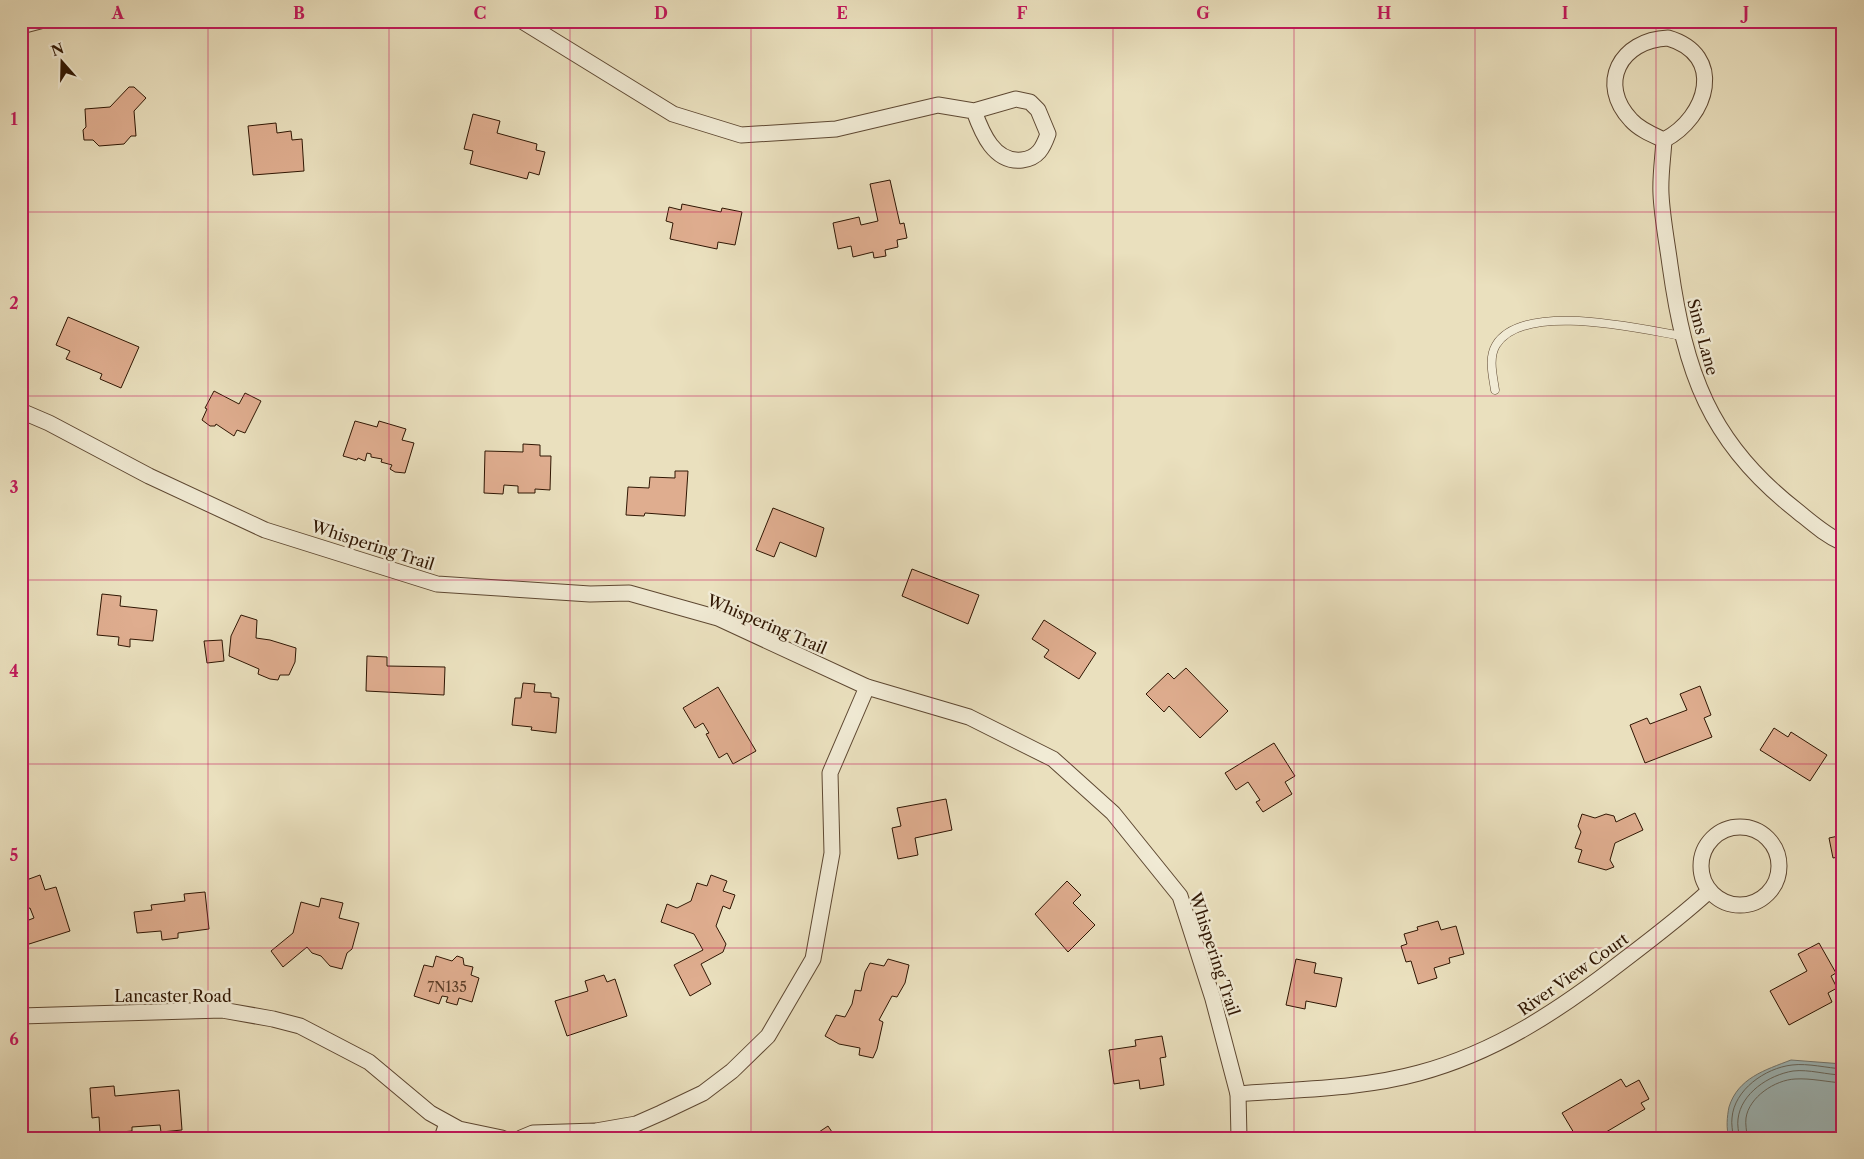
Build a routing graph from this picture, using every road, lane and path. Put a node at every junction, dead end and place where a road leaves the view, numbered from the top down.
1 (40, 21) edge
2 (522, 21) edge
3 (21, 26) edge
4 (974, 111) junction
5 (1664, 140) junction
6 (1682, 336) junction
7 (1495, 390) dead end
8 (21, 411) edge
9 (1843, 543) edge
10 (867, 688) junction
11 (1709, 891) junction
12 (21, 1016) edge
13 (1238, 1094) junction
14 (447, 1123) junction
15 (442, 1138) edge
16 (502, 1138) edge
17 (521, 1138) edge
18 (1239, 1138) edge

1 - 3 street
2 - 4 street
4 - 4 street
5 - 5 street
5 - 6 street, Sims Lane
6 - 7 lane
6 - 9 street, Sims Lane
8 - 10 street, Whispering Trail
10 - 13 street, Whispering Trail
10 - 17 street
11 - 11 street
11 - 13 street, River View Court
12 - 14 street, Lancaster Road
13 - 18 street, Whispering Trail
14 - 15 street
14 - 16 street, Lancaster Road

